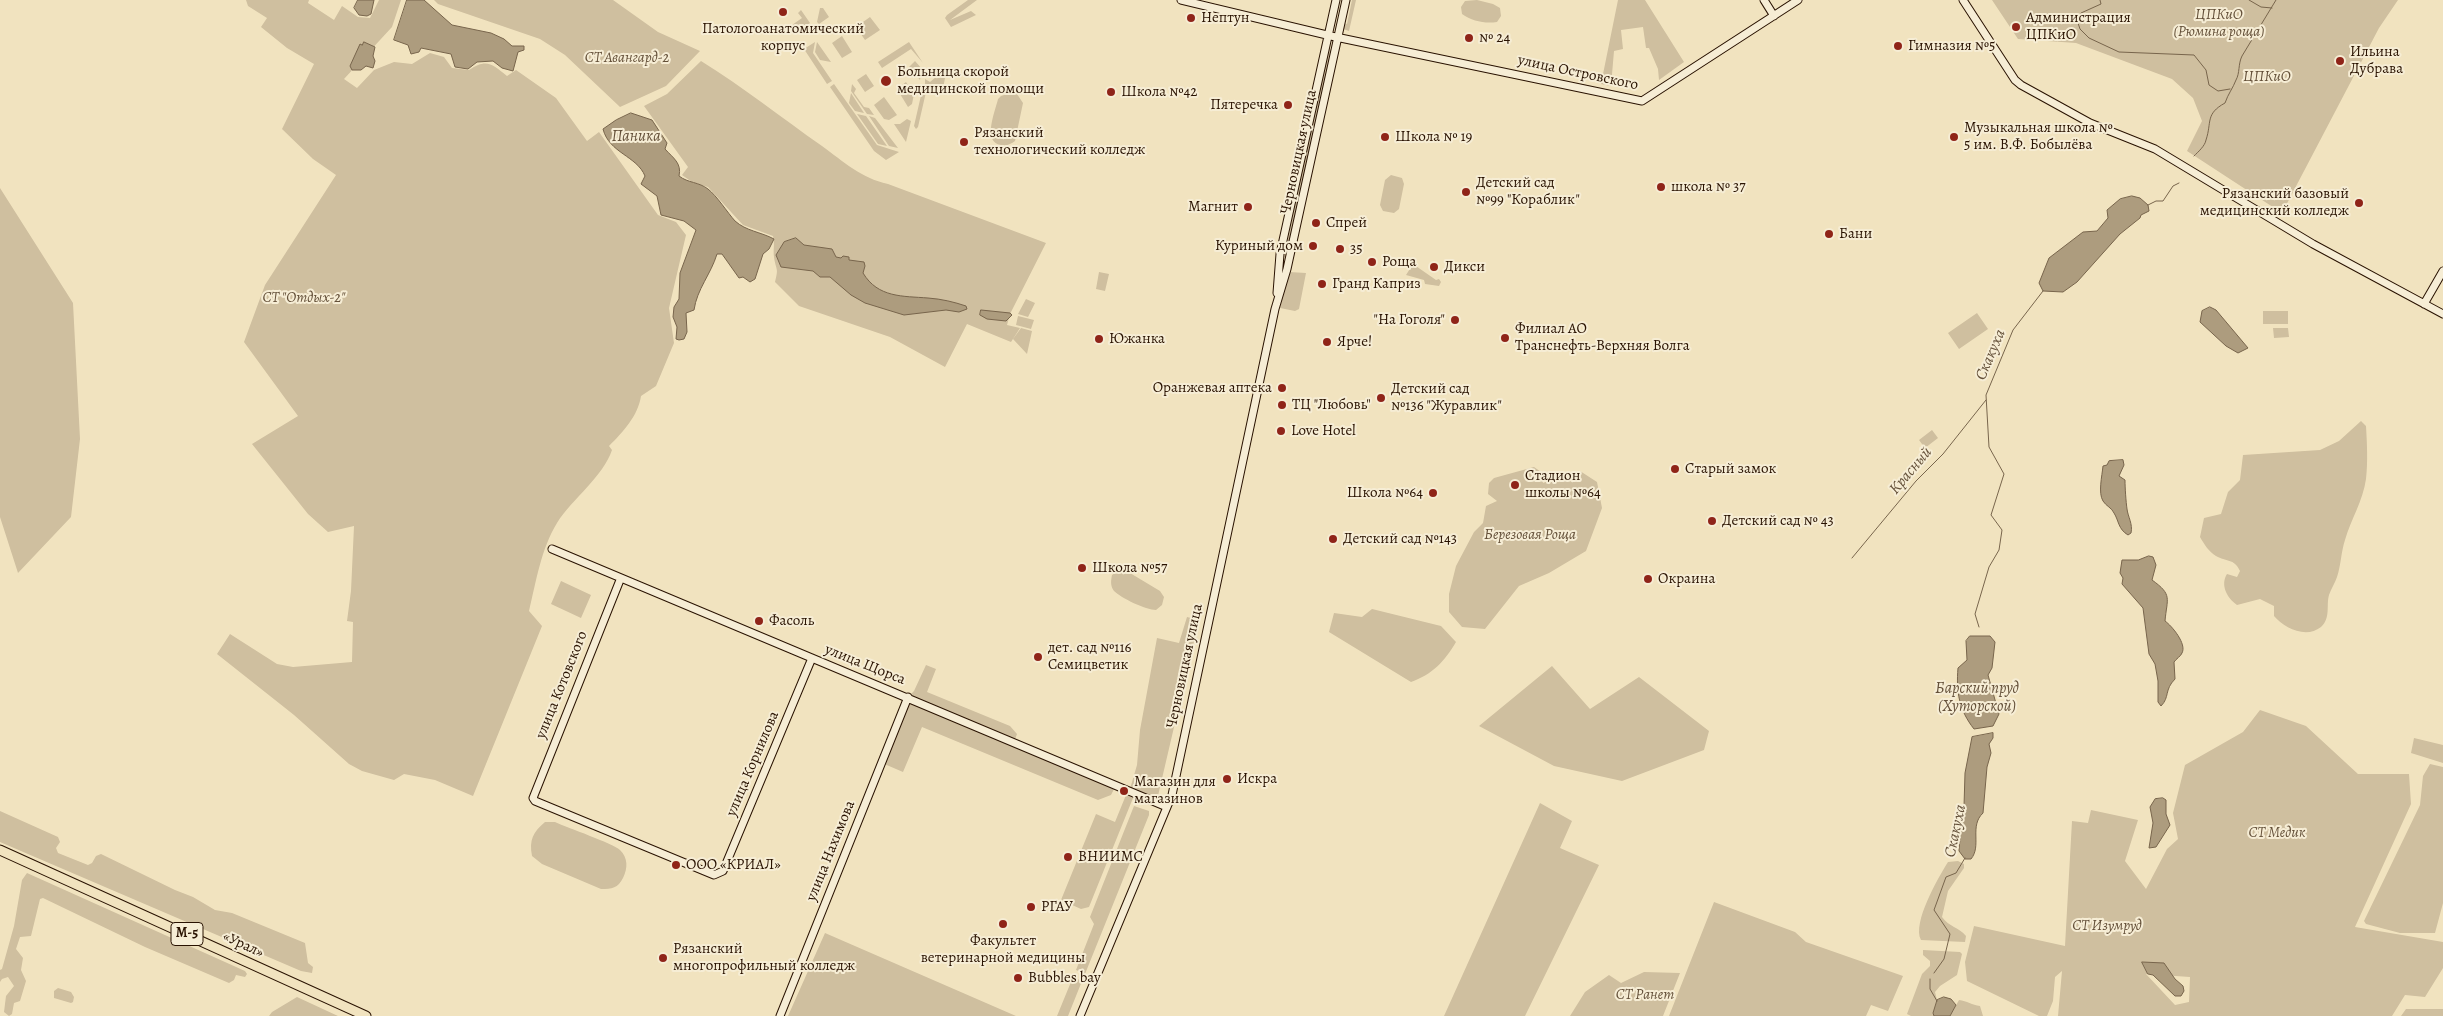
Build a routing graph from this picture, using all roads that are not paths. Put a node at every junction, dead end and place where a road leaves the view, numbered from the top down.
1 (1181, 0) edge
2 (1336, 0) edge
3 (1346, 0) edge
4 (1764, 0) edge
5 (1798, 0) edge
6 (1963, 0) edge
7 (1774, 16) junction
8 (1328, 35) junction
9 (1338, 37) junction
10 (2443, 271) edge
11 (2424, 304) junction
12 (1276, 309) junction
13 (2443, 314) edge
14 (552, 549) dead end
15 (620, 580) junction
16 (812, 658) junction
17 (908, 698) junction
18 (1167, 807) junction
19 (0, 850) edge
20 (714, 875) joint
21 (366, 1016) edge
22 (780, 1016) edge
23 (1080, 1016) edge

1 - 8 street, улица Островского
2 - 8 street, Черновицкая улица
3 - 9 street, Черновицкая улица
4 - 7 street
5 - 7 street, улица Островского
6 - 11 street
7 - 9 street, улица Островского
8 - 9 street, улица Островского
8 - 12 street, Черновицкая улица
9 - 12 street, Черновицкая улица
10 - 11 street
11 - 13 street
12 - 18 street, Черновицкая улица
14 - 15 street, улица Щорса
15 - 16 street, улица Щорса
15 - 20 street, улица Котовского
16 - 17 street, улица Щорса
16 - 20 street, улица Корнилова
17 - 18 street, улица Щорса
17 - 22 street, улица Нахимова
18 - 23 street, Черновицкая улица
19 - 21 highway, «Урал» / М-5

